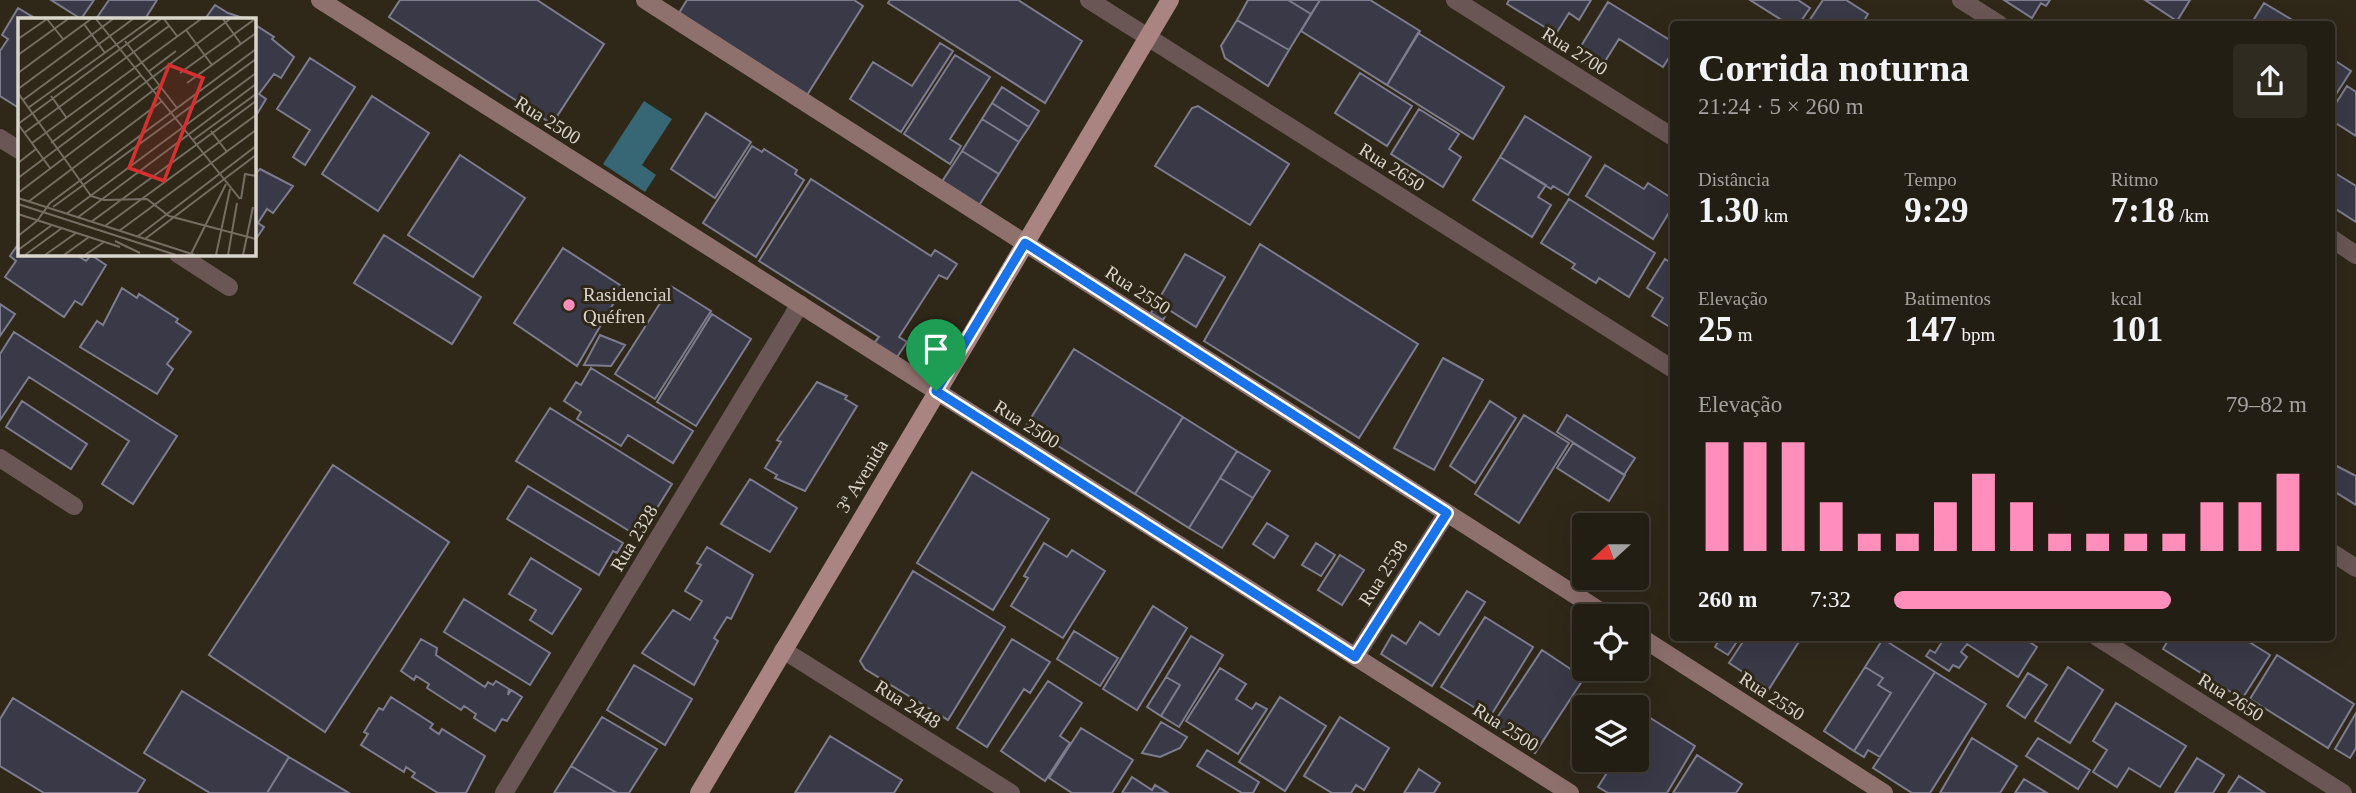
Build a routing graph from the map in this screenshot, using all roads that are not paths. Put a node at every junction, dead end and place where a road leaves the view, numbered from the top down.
1 (320, 0) edge
2 (645, 0) edge
3 (1089, 0) edge
4 (1170, 0) edge
5 (1455, 0) edge
6 (1961, 0) edge
7 (342, 6) edge
8 (1994, 21) edge
9 (1147, 37) junction
10 (1670, 135) edge
11 (0, 138) edge
12 (18, 149) edge
13 (2335, 241) edge
14 (1025, 243) junction
15 (2356, 255) edge
16 (181, 256) edge
17 (229, 287) dead end
18 (800, 304) junction
19 (1670, 367) edge
20 (936, 391) junction
21 (0, 458) edge
22 (75, 506) dead end
23 (1447, 513) junction
24 (2335, 555) edge
25 (2356, 568) edge
26 (1589, 604) edge
27 (2103, 641) edge
28 (1649, 642) edge
29 (783, 650) junction
30 (1355, 657) junction
31 (504, 793) edge
32 (699, 793) edge
33 (1012, 793) edge
34 (1570, 793) edge
35 (1884, 793) edge
36 (2343, 793) edge

1 - 7 main road, Rua 2500
2 - 14 main road, Rua 2550
3 - 9 street, Rua 2650
4 - 9 main road, 3ª Avenida
5 - 10 street, Rua 2700
6 - 8 street
7 - 18 main road, Rua 2500
9 - 14 main road, 3ª Avenida
9 - 19 street, Rua 2650
11 - 12 street
13 - 15 street
14 - 20 main road, 3ª Avenida
14 - 23 main road, Rua 2550
16 - 17 street
18 - 20 main road, Rua 2500
18 - 31 street, Rua 2328
20 - 29 main road, 3ª Avenida
20 - 30 main road, Rua 2500
21 - 22 street
23 - 26 main road, Rua 2550
23 - 30 street, Rua 2538
24 - 25 street
27 - 36 street, Rua 2650
28 - 35 main road, Rua 2550
29 - 32 main road, 3ª Avenida
29 - 33 street, Rua 2448
30 - 34 main road, Rua 2500

